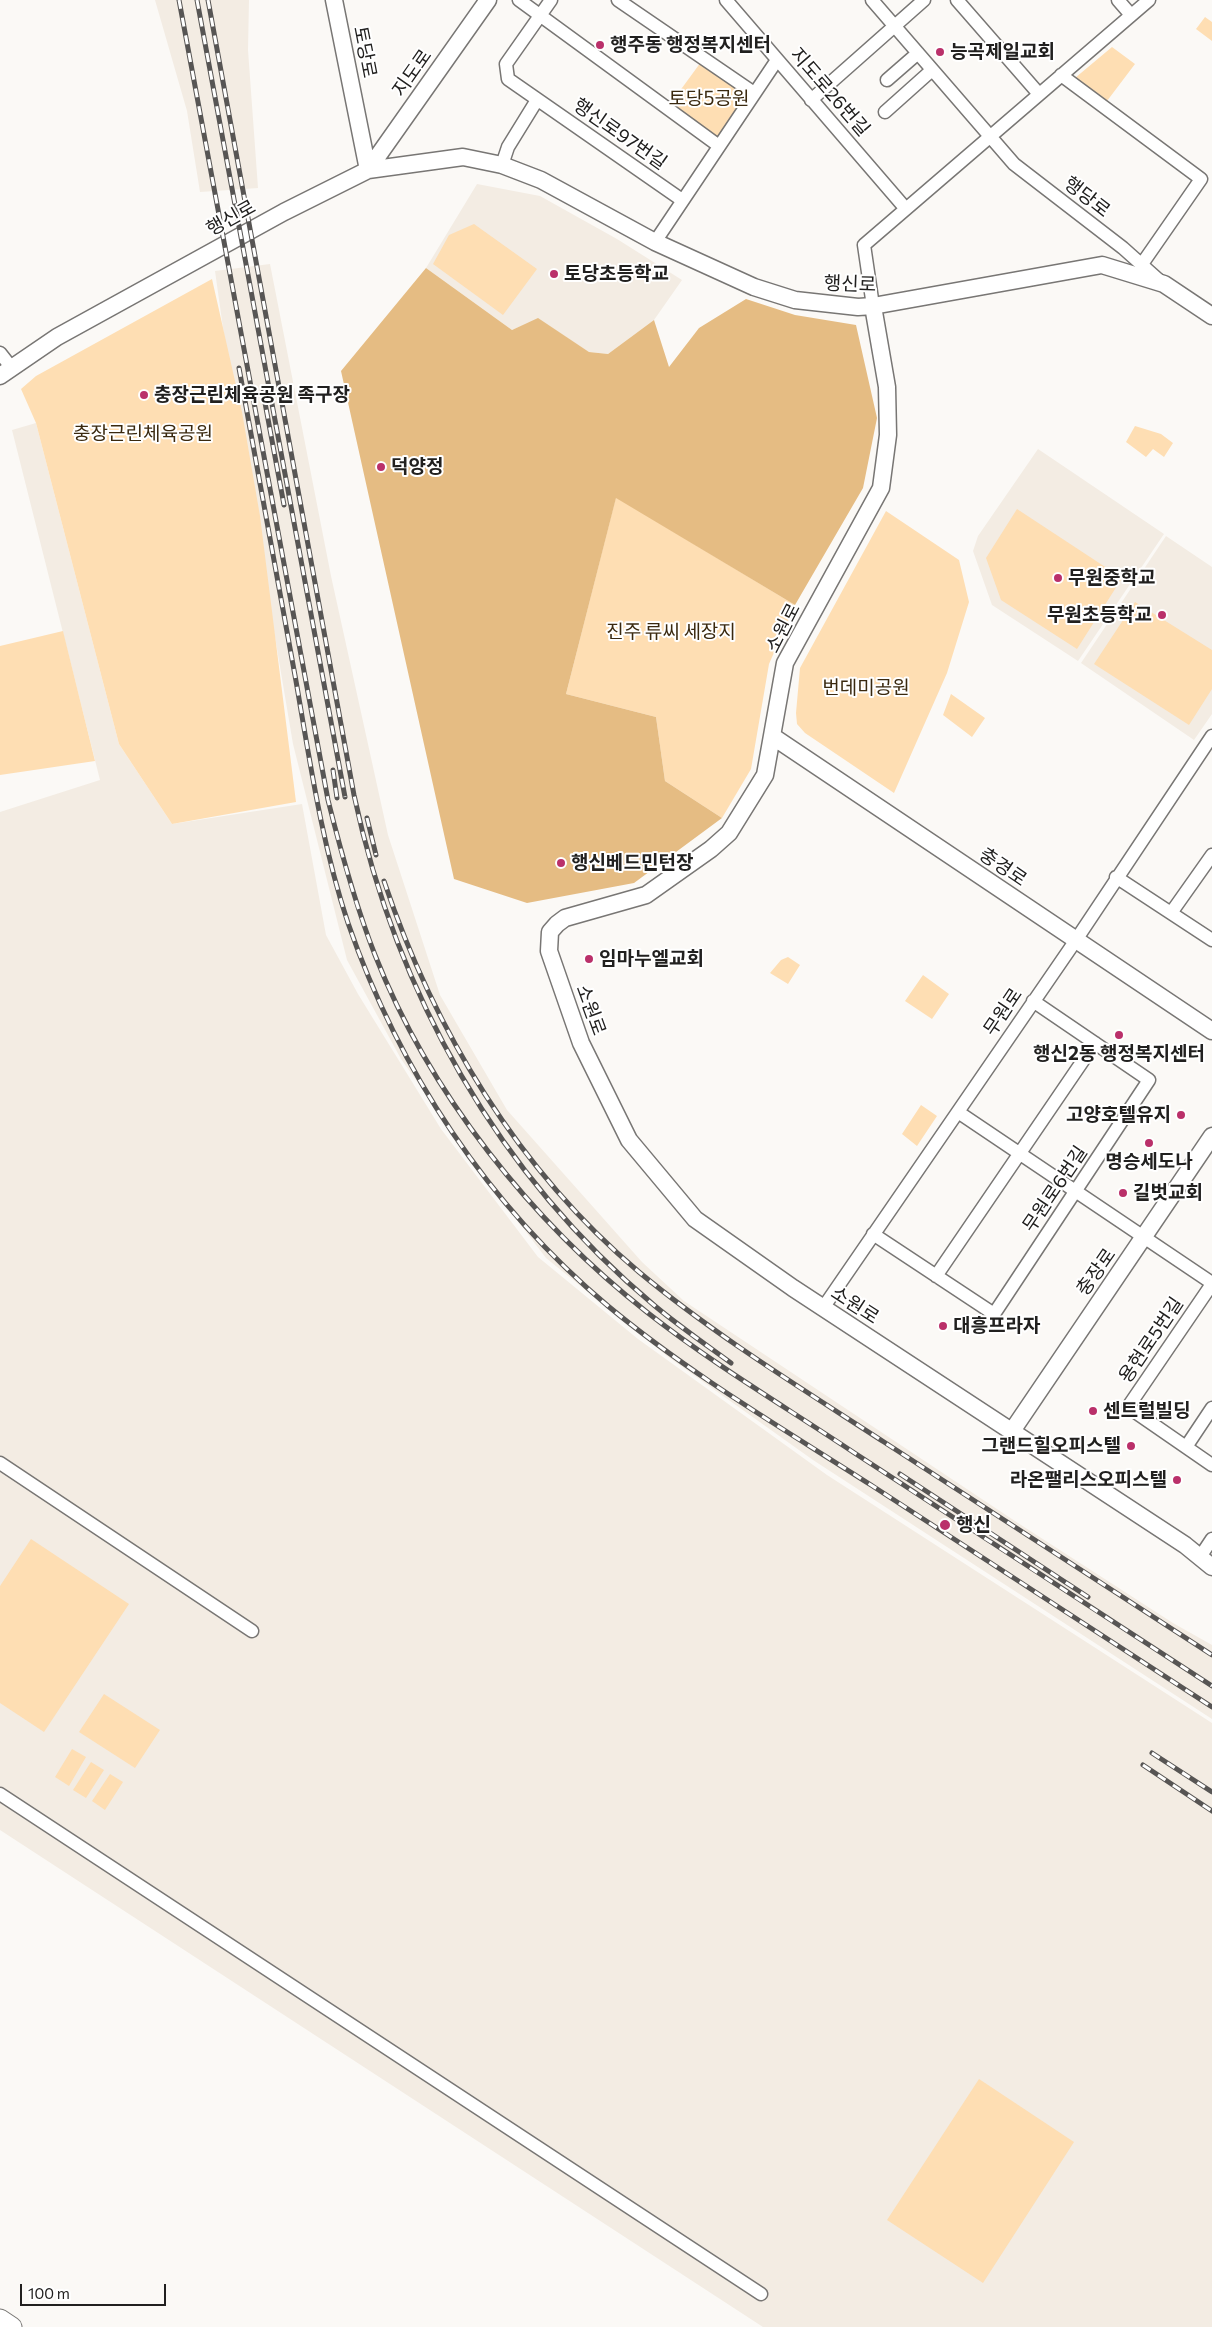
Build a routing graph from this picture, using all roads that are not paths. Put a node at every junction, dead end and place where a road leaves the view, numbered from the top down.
1 (334, 0) edge
2 (488, 0) edge
3 (519, 0) edge
4 (551, 0) edge
5 (618, 0) edge
6 (726, 0) edge
7 (872, 0) edge
8 (924, 0) edge
9 (957, 0) edge
10 (1118, 0) edge
11 (1149, 0) edge
12 (540, 15) junction
13 (1131, 16) junction
14 (895, 26) junction
15 (918, 52) junction
16 (777, 60) junction
17 (932, 70) junction
18 (1061, 75) junction
19 (887, 80) dead end
20 (754, 93) junction
21 (1039, 94) junction
22 (537, 100) junction
23 (812, 100) junction
24 (885, 112) dead end
25 (990, 136) junction
26 (719, 146) junction
27 (502, 165) junction
28 (368, 170) junction
29 (682, 200) junction
30 (906, 209) junction
31 (655, 242) junction
32 (1142, 264) junction
33 (1164, 284) junction
34 (873, 306) junction
35 (1212, 316) edge
36 (0, 353) edge
37 (6, 372) edge
38 (772, 736) junction
39 (1212, 736) edge
40 (1212, 855) edge
41 (1116, 877) junction
42 (1171, 913) junction
43 (1076, 940) junction
44 (1212, 940) edge
45 (1033, 1001) junction
46 (1212, 1031) edge
47 (1095, 1043) junction
48 (958, 1112) junction
49 (1212, 1136) edge
50 (1018, 1153) junction
51 (1076, 1192) junction
52 (873, 1234) junction
53 (1144, 1237) junction
54 (936, 1276) junction
55 (1212, 1283) edge
56 (823, 1308) junction
57 (1212, 1408) edge
58 (1012, 1431) junction
59 (1186, 1447) junction
60 (0, 1463) edge
61 (1212, 1465) edge
62 (1212, 1539) edge
63 (1206, 1562) edge
64 (252, 1631) dead end
65 (0, 1794) edge
66 (762, 2294) dead end
67 (0, 2319) edge
68 (12, 2327) edge

1 - 28 main road, 토당로
2 - 28 main road, 지도로
3 - 12 street
4 - 12 street, 행신로97번길
5 - 20 street
6 - 16 street, 지도로26번길
7 - 14 street, 행당로
8 - 14 street
9 - 21 street
10 - 13 street
11 - 13 street
12 - 22 street, 행신로97번길
12 - 26 street
13 - 18 street
14 - 15 street, 행당로
14 - 23 street
15 - 17 street, 행당로
15 - 19 street
16 - 20 street
16 - 23 street, 지도로26번길
17 - 24 street
17 - 25 street, 행당로
18 - 21 street
18 - 32 street
20 - 26 street
21 - 25 street
22 - 27 street
22 - 29 street, 행신로97번길
23 - 30 street, 지도로26번길
25 - 30 street
25 - 32 street, 행당로
26 - 29 street
27 - 28 main road, 행신로
27 - 31 main road, 행신로
28 - 37 main road, 행신로
29 - 31 street
30 - 34 street
31 - 34 main road, 행신로
32 - 33 street, 행당로
33 - 34 main road, 행신로
33 - 35 main road, 행신로
34 - 38 main road, 소원로
36 - 37 street
38 - 43 main road, 충경로
38 - 56 main road, 소원로
39 - 41 street, 무원로
40 - 42 street
41 - 42 street
41 - 43 street, 무원로
42 - 44 street
43 - 45 street, 무원로
43 - 46 main road, 충경로
45 - 47 street, 무원로6번길
45 - 48 street, 무원로
47 - 50 street
47 - 51 street, 무원로6번길
48 - 50 street
48 - 52 street, 무원로
49 - 53 main road, 충장로
50 - 51 street
50 - 54 street
51 - 53 street
51 - 54 street, 무원로6번길
52 - 54 street, 무원로6번길
52 - 56 street, 무원로
53 - 55 street
53 - 58 main road, 충장로
55 - 59 street, 용현로5번길
56 - 58 main road, 소원로
57 - 59 street
58 - 63 main road, 소원로
59 - 61 street, 용현로5번길
60 - 64 street
62 - 63 street
65 - 66 street
67 - 68 highway

